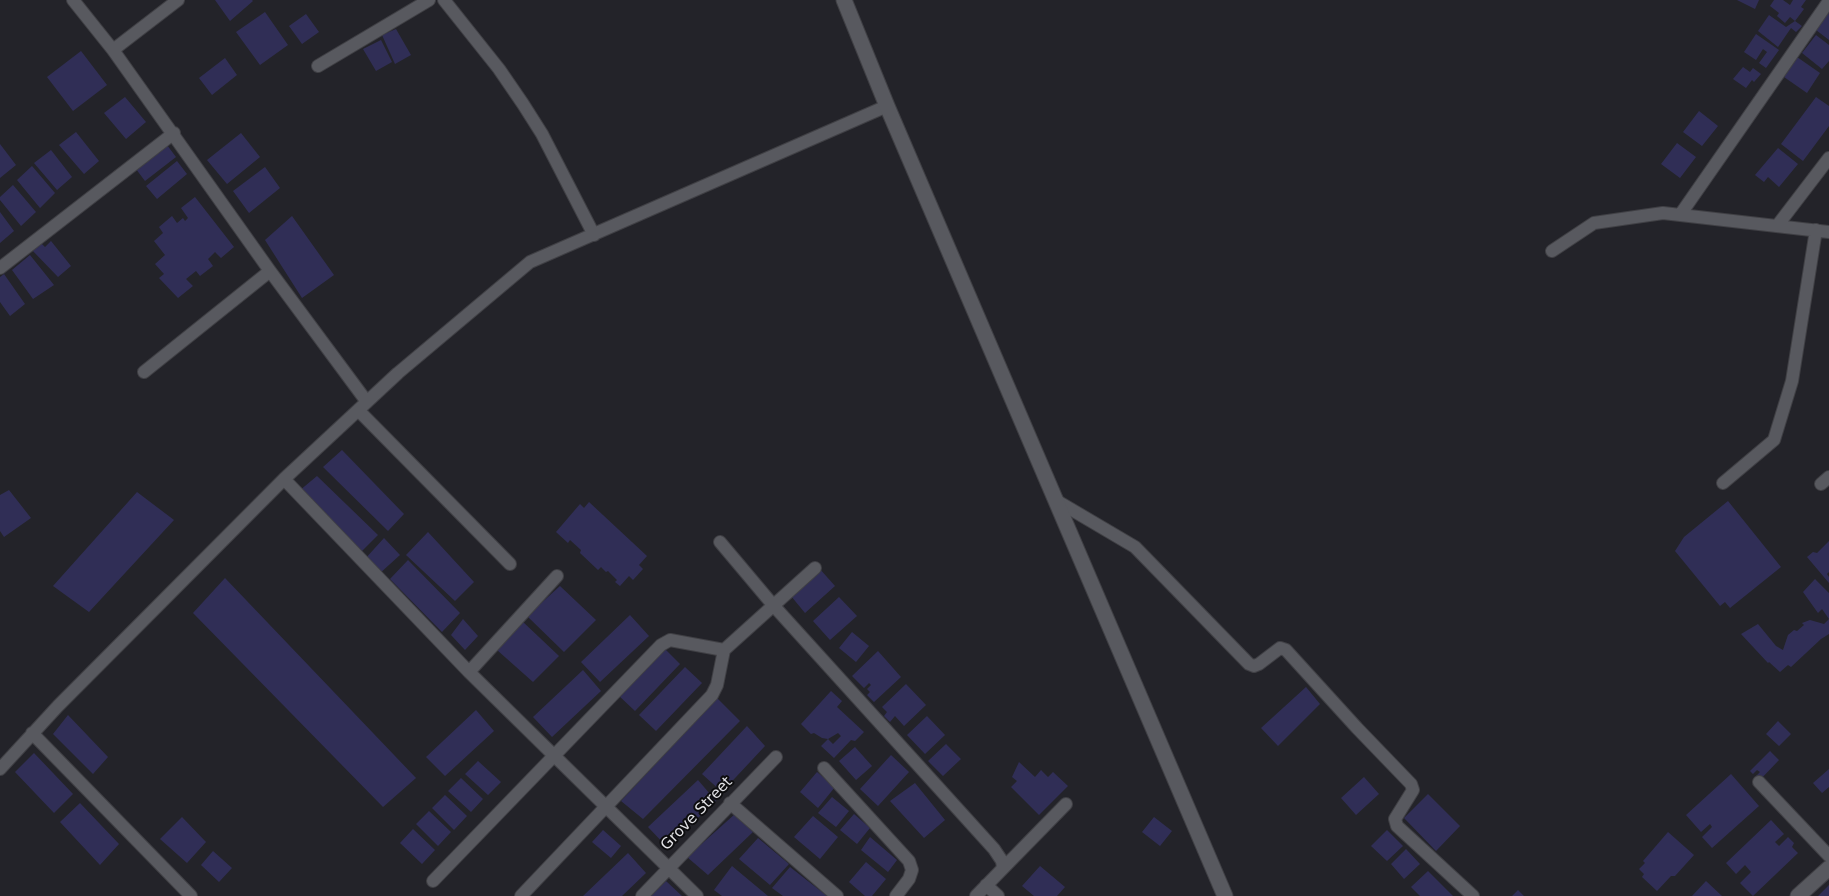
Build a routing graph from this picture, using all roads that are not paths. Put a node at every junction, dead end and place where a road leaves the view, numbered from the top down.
1 (73, 0) edge
2 (178, 0) edge
3 (429, 0) edge
4 (444, 0) edge
5 (844, 0) edge
6 (1829, 0) edge
7 (114, 50) junction
8 (318, 66) dead end
9 (887, 106) junction
10 (174, 133) junction
11 (1829, 158) edge
12 (1680, 215) junction
13 (1777, 226) junction
14 (1816, 230) junction
15 (1829, 232) edge
16 (594, 234) junction
17 (1552, 251) dead end
18 (0, 268) edge
19 (270, 271) junction
20 (144, 372) dead end
21 (363, 406) junction
22 (284, 479) junction
23 (1723, 483) dead end
24 (1057, 501) junction
25 (720, 542) dead end
26 (510, 564) dead end
27 (815, 568) dead end
28 (557, 576) dead end
29 (774, 605) junction
30 (724, 650) junction
31 (469, 672) junction
32 (32, 734) junction
33 (554, 755) junction
34 (776, 757) dead end
35 (824, 768) dead end
36 (0, 769) edge
37 (1759, 782) dead end
38 (730, 804) junction
39 (1066, 804) dead end
40 (606, 807) junction
41 (1829, 856) edge
42 (667, 868) junction
43 (1003, 868) junction
44 (1829, 868) edge
45 (433, 881) dead end
46 (986, 885) junction
47 (191, 896) edge
48 (521, 896) edge
49 (642, 896) edge
50 (697, 896) edge
51 (837, 896) edge
52 (896, 896) edge
53 (976, 896) edge
54 (998, 896) edge
55 (1225, 896) edge
56 (1473, 896) edge
57 (1798, 896) edge

1 - 7 street
2 - 7 street
3 - 8 street
4 - 16 street
5 - 9 street
6 - 12 street
7 - 10 street
9 - 16 street
9 - 24 street
10 - 18 street
10 - 19 street
11 - 13 street
12 - 13 street
12 - 17 street
13 - 14 street
14 - 15 street
14 - 23 street
16 - 21 street
19 - 20 street
19 - 21 street
21 - 22 street
21 - 26 street
22 - 31 street
22 - 32 street
24 - 55 street
24 - 56 street
25 - 29 street
27 - 29 street
28 - 31 street
29 - 30 street
29 - 43 street
30 - 33 street
30 - 40 street
31 - 33 street
32 - 36 street
32 - 47 street
33 - 40 street
33 - 45 street
34 - 38 street, Grove Street
35 - 52 street
37 - 41 street
38 - 42 street, Grove Street
38 - 51 street
39 - 43 street
40 - 42 street
40 - 48 street
42 - 49 street, Grove Street
42 - 50 street
43 - 46 street
44 - 57 street
46 - 53 street
46 - 54 street

